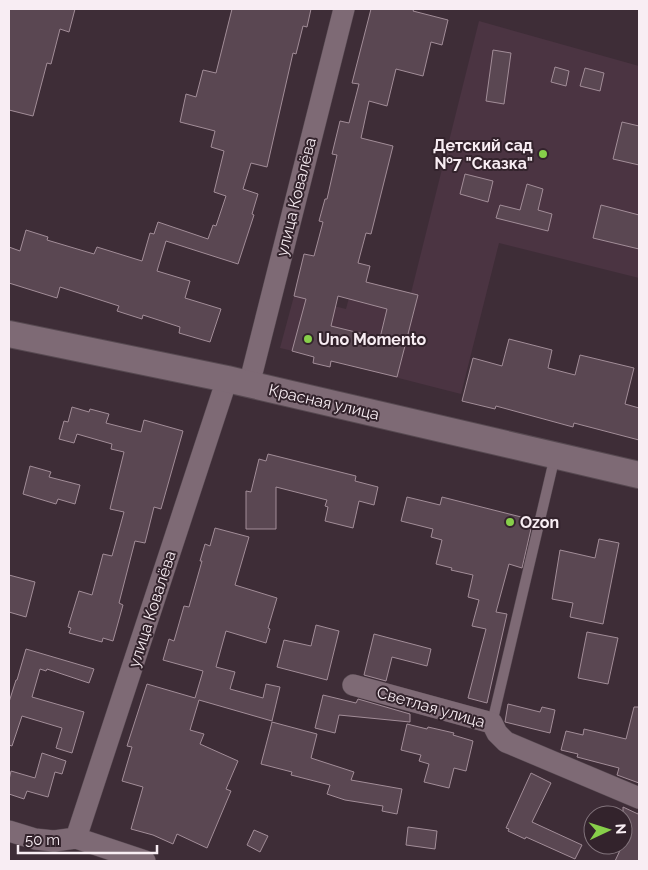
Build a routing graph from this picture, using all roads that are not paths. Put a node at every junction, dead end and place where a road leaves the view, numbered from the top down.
1 (344, 9) edge
2 (9, 334) edge
3 (238, 382) junction
4 (555, 456) junction
5 (639, 475) edge
6 (353, 685) dead end
7 (492, 723) junction
8 (639, 798) edge
9 (9, 831) edge
10 (76, 838) junction
11 (145, 861) edge

1 - 3 street, улица Ковалёва
2 - 3 street, Красная улица
3 - 4 street, Красная улица
3 - 10 street, улица Ковалёва
4 - 5 street, Красная улица
4 - 7 lane
6 - 7 street, Светлая улица
7 - 8 street, Светлая улица
9 - 10 street
10 - 11 street

